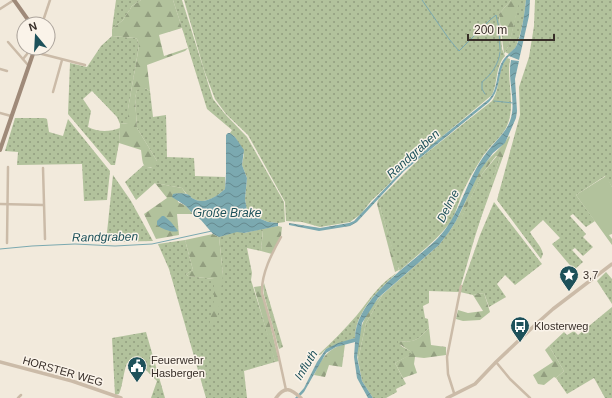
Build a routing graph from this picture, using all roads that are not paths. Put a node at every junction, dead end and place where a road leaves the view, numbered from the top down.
1 (14, 0) edge
2 (50, 0) edge
3 (0, 10) edge
4 (25, 16) edge
5 (45, 16) edge
6 (8, 42) dead end
7 (25, 56) edge
8 (32, 56) edge
9 (51, 56) edge
10 (23, 59) junction
11 (62, 60) junction
12 (85, 65) dead end
13 (29, 66) junction
14 (0, 69) edge
15 (7, 71) dead end
16 (53, 92) dead end
17 (0, 113) edge
18 (12, 116) junction
19 (0, 150) edge
20 (8, 168) dead end
21 (43, 168) dead end
22 (0, 204) edge
23 (7, 204) junction
24 (44, 205) junction
25 (281, 236) dead end
26 (45, 239) dead end
27 (7, 242) dead end
28 (612, 264) edge
29 (461, 286) dead end
30 (0, 362) edge
31 (496, 362) junction
32 (286, 390) junction
33 (454, 393) junction
34 (121, 398) edge
35 (276, 398) edge
36 (300, 398) edge
37 (447, 398) edge
38 (530, 398) edge

1 - 3 street
1 - 4 main road
2 - 5 street
6 - 10 street
7 - 10 street
8 - 13 main road
9 - 11 street
10 - 13 street
11 - 12 street
11 - 16 street
13 - 18 main road
14 - 15 street
17 - 18 street
18 - 19 main road
20 - 23 street
21 - 24 street
22 - 23 street
23 - 24 street
23 - 27 street
24 - 26 street
25 - 32 street
28 - 31 street
29 - 33 street
30 - 34 street, HORSTER WEG
31 - 33 street
31 - 38 street
32 - 35 street
32 - 36 street
33 - 37 street

